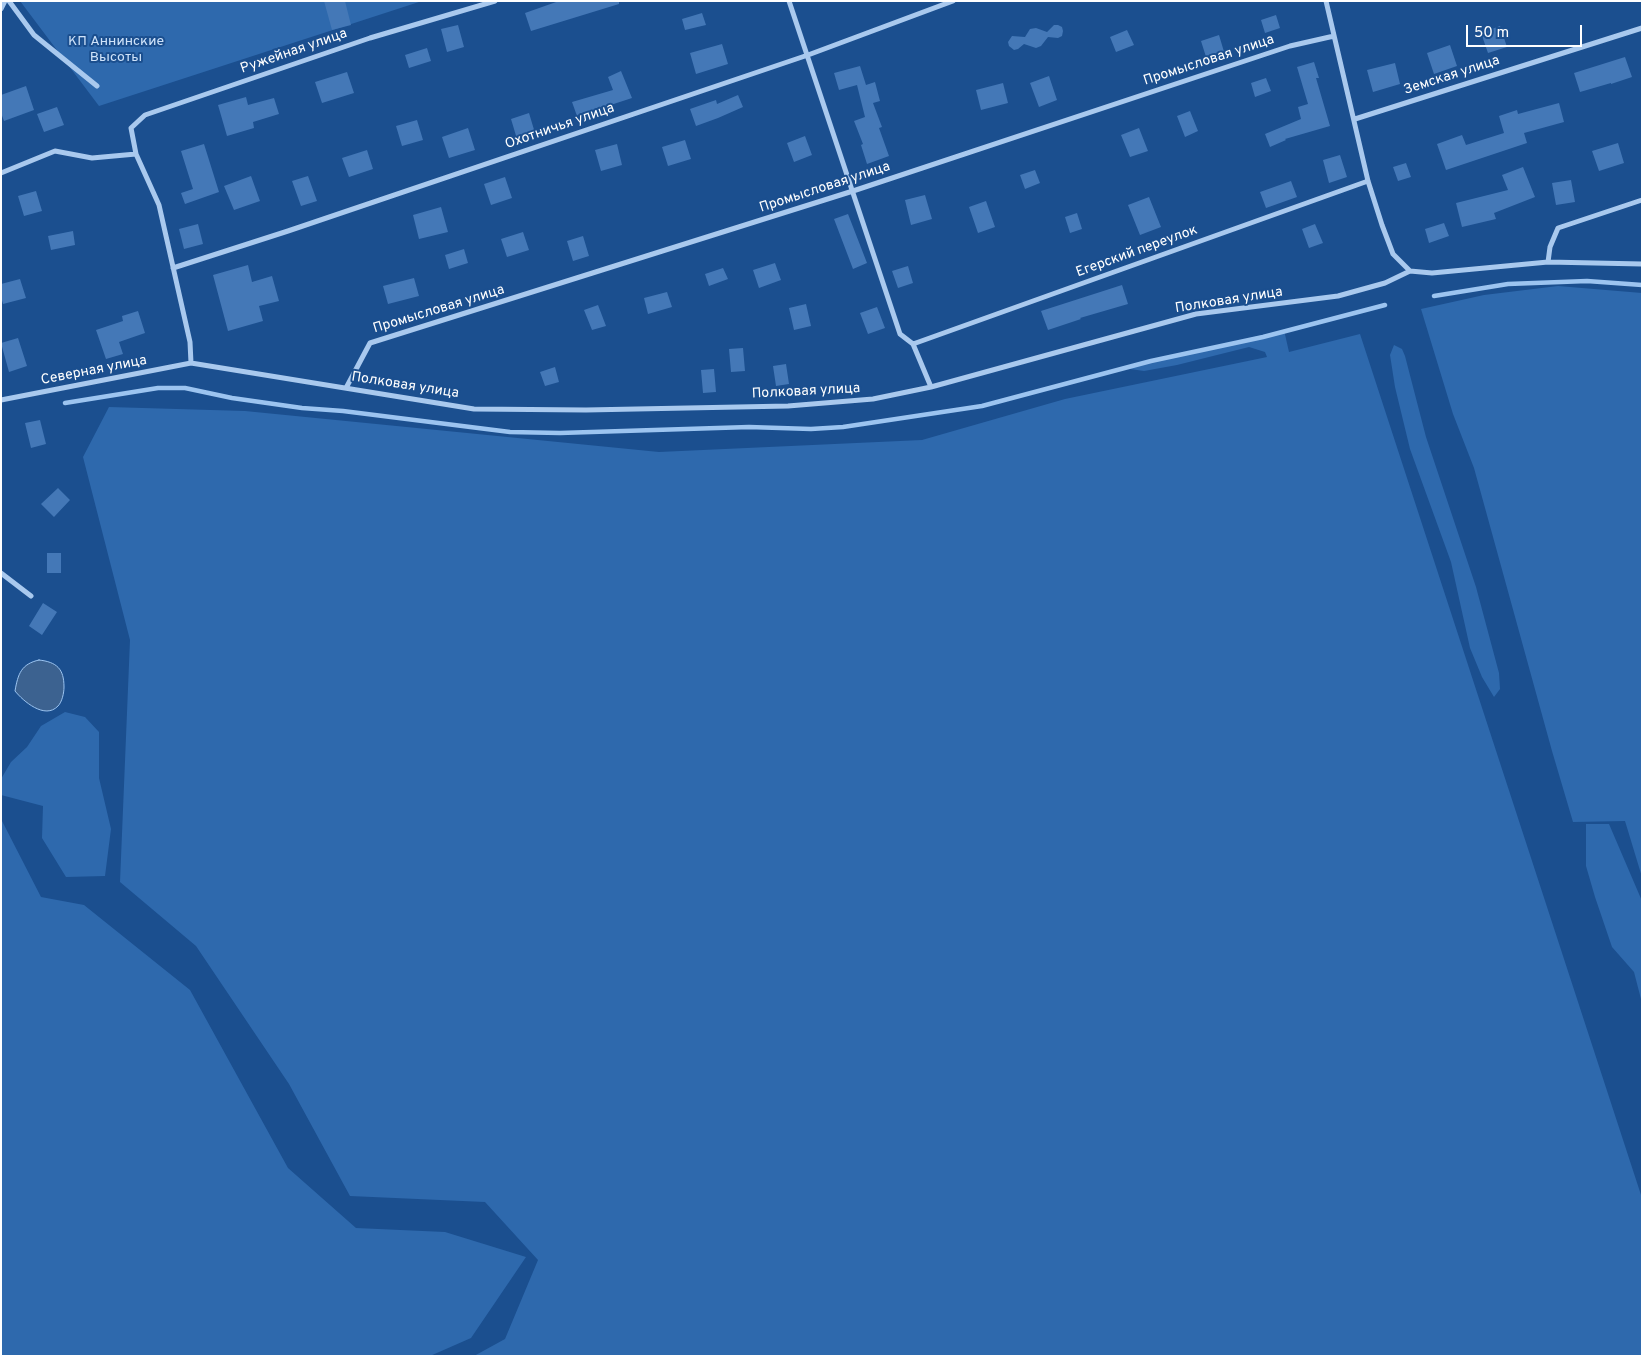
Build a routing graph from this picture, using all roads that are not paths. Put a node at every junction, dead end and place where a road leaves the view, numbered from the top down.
1 (4, 1) edge
2 (9, 1) edge
3 (495, 1) edge
4 (789, 1) edge
5 (953, 1) edge
6 (1326, 1) edge
7 (1, 9) edge
8 (1642, 28) edge
9 (1334, 36) junction
10 (808, 55) junction
11 (97, 86) dead end
12 (1355, 119) junction
13 (136, 154) junction
14 (1, 173) edge
15 (1368, 181) junction
16 (853, 191) junction
17 (1642, 200) edge
18 (1548, 262) junction
19 (1642, 264) edge
20 (173, 268) junction
21 (1410, 271) junction
22 (913, 344) junction
23 (191, 363) junction
24 (931, 387) junction
25 (346, 388) junction
26 (1, 400) edge
27 (1, 573) edge
28 (31, 596) dead end

1 - 7 street
2 - 11 street
3 - 13 street, Ружейная улица
4 - 10 street
5 - 10 street, Охотничья улица
6 - 9 street
8 - 12 street, Земская улица
9 - 12 street
9 - 16 street, Промысловая улица
10 - 16 street
10 - 20 street, Охотничья улица
12 - 15 street
13 - 14 street
13 - 20 street
15 - 21 street
15 - 22 street, Егерский переулок
16 - 22 street
16 - 25 street, Промысловая улица
17 - 18 street
18 - 19 street
18 - 21 street
20 - 23 street
21 - 24 street, Полковая улица
22 - 24 street
23 - 25 street, Полковая улица
23 - 26 street, Северная улица
24 - 25 street, Полковая улица
27 - 28 street

